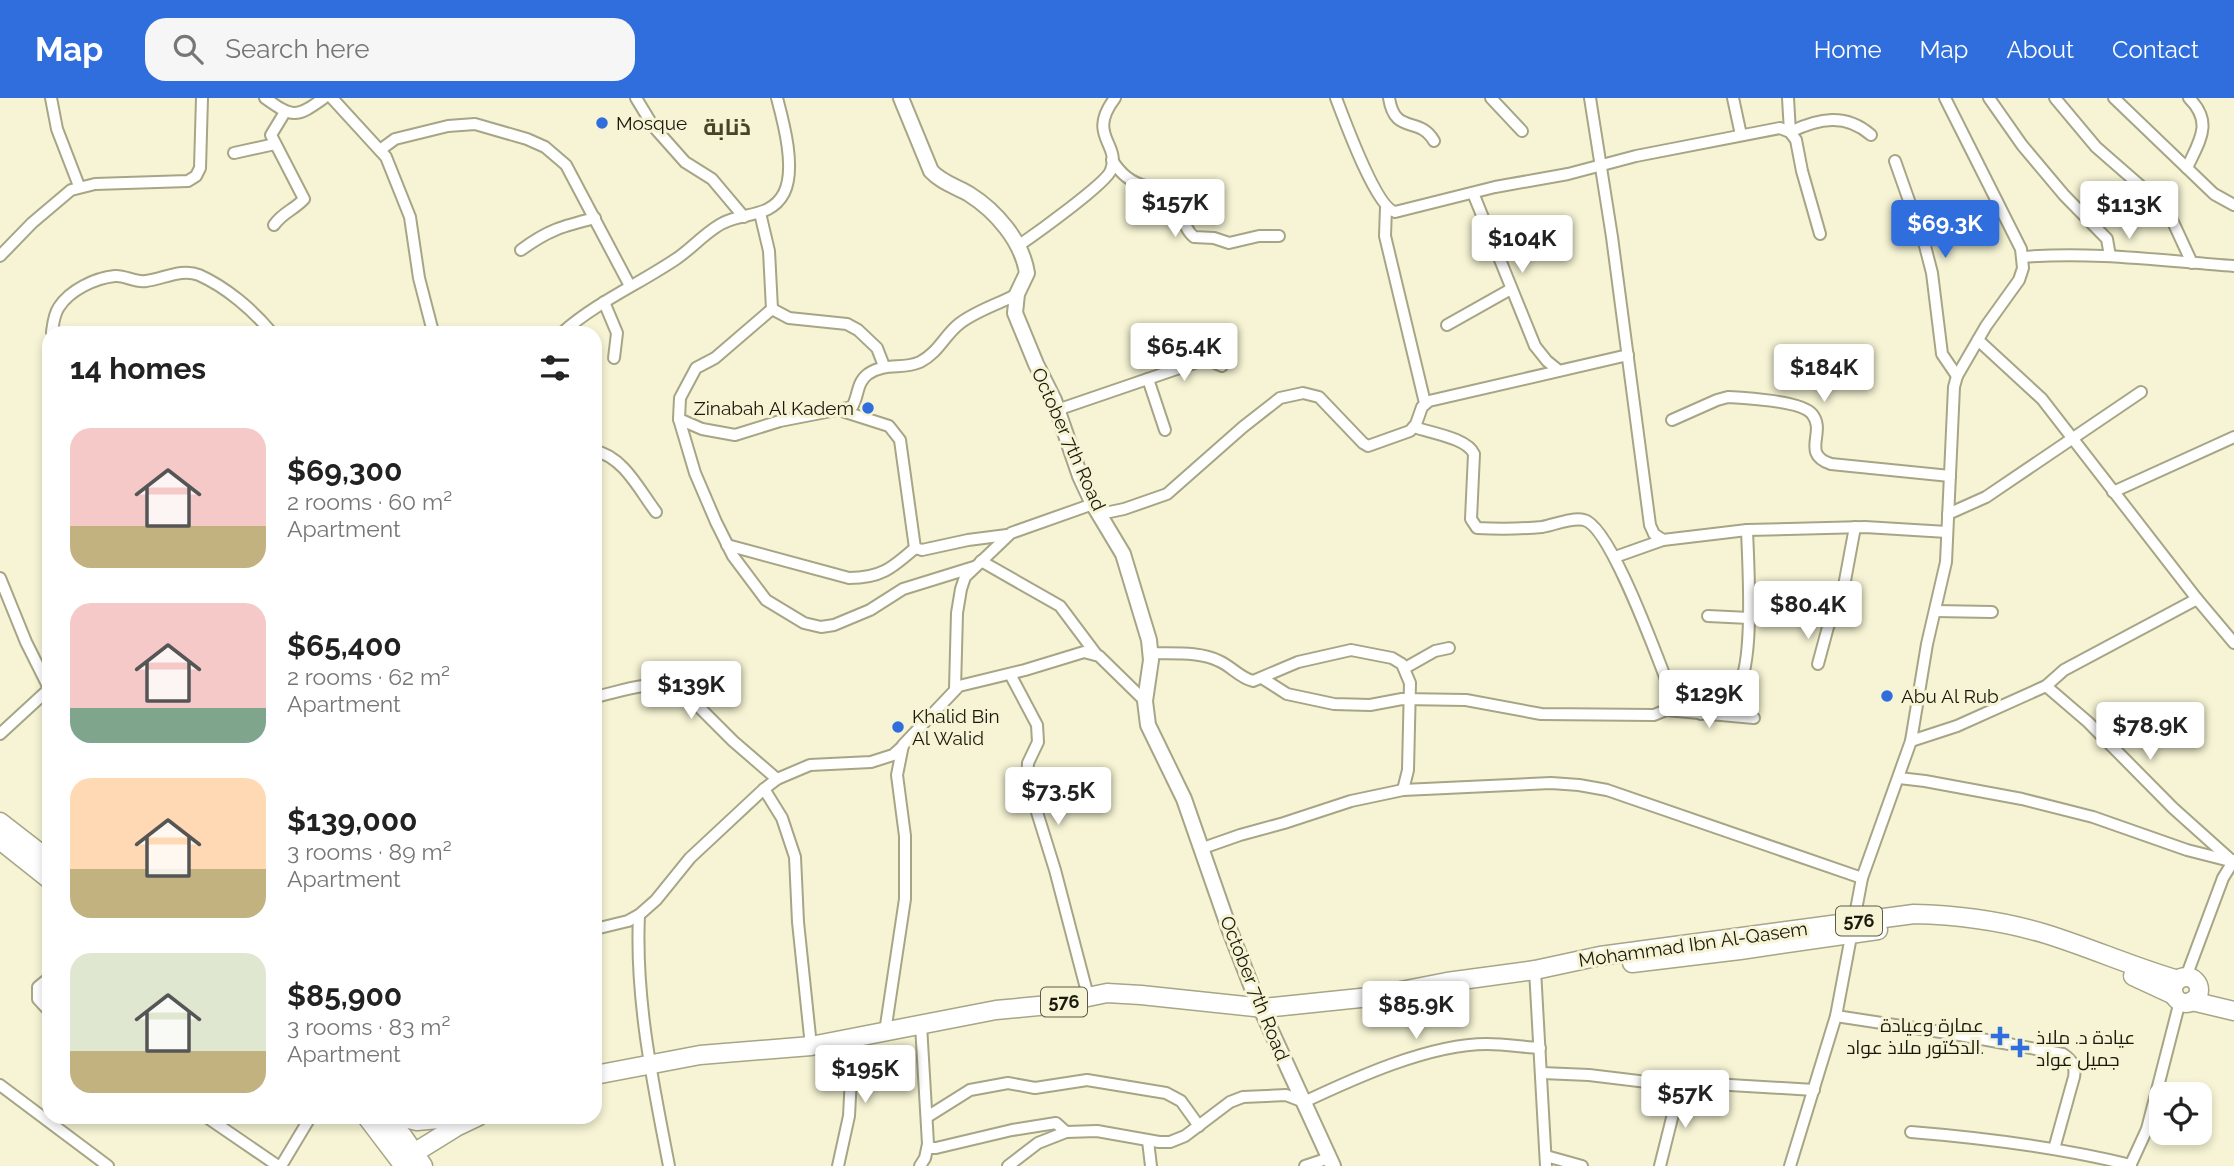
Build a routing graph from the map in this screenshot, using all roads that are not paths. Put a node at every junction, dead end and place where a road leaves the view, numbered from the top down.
1 (51, 98) edge
2 (202, 98) edge
3 (265, 98) edge
4 (324, 98) edge
5 (332, 98) edge
6 (636, 98) edge
7 (777, 98) edge
8 (901, 98) edge
9 (1115, 98) edge
10 (1336, 98) edge
11 (1389, 98) edge
12 (1491, 98) edge
13 (1590, 98) edge
14 (1733, 98) edge
15 (1788, 98) edge
16 (1960, 98) edge
17 (1989, 98) edge
18 (2055, 98) edge
19 (2114, 98) edge
20 (2189, 98) edge
21 (1946, 100) edge
22 (285, 112) junction
23 (1522, 131) dead end
24 (1790, 132) junction
25 (1741, 135) junction
26 (1871, 135) dead end
27 (1434, 141) dead end
28 (275, 144) junction
29 (380, 150) junction
30 (234, 153) dead end
31 (1112, 160) junction
32 (1895, 161) dead end
33 (1600, 166) junction
34 (2187, 168) junction
35 (79, 187) junction
36 (1473, 193) junction
37 (2234, 205) edge
38 (1386, 207) junction
39 (760, 213) junction
40 (744, 217) junction
41 (595, 218) junction
42 (274, 225) dead end
43 (1820, 234) dead end
44 (1279, 236) dead end
45 (1018, 246) junction
46 (521, 250) dead end
47 (0, 256) edge
48 (2110, 256) junction
49 (2023, 257) junction
50 (2192, 263) junction
51 (2234, 266) edge
52 (630, 286) junction
53 (1511, 289) junction
54 (1017, 294) junction
55 (604, 302) junction
56 (772, 309) junction
57 (1447, 325) dead end
58 (53, 326) edge
59 (266, 326) edge
60 (431, 326) edge
61 (571, 326) edge
62 (1978, 340) junction
63 (1628, 355) junction
64 (614, 359) dead end
65 (884, 366) junction
66 (1222, 366) dead end
67 (1558, 370) junction
68 (1957, 376) junction
69 (1148, 379) junction
70 (2141, 392) dead end
71 (1425, 403) junction
72 (838, 409) junction
73 (1057, 410) junction
74 (679, 419) junction
75 (1672, 420) dead end
76 (1414, 427) junction
77 (1165, 430) dead end
78 (2234, 437) edge
79 (2074, 438) junction
80 (602, 454) edge
81 (1951, 476) junction
82 (2113, 492) junction
83 (1097, 509) junction
84 (656, 512) dead end
85 (1948, 514) junction
86 (1855, 527) junction
87 (1747, 530) junction
88 (1947, 532) junction
89 (1007, 536) junction
90 (1663, 540) junction
91 (727, 545) junction
92 (915, 548) junction
93 (1615, 557) junction
94 (977, 564) junction
95 (0, 578) edge
96 (2197, 599) junction
97 (1935, 611) junction
98 (1992, 612) dead end
99 (1708, 616) dead end
100 (1749, 618) junction
101 (2234, 643) edge
102 (1448, 648) dead end
103 (1150, 653) junction
104 (1096, 654) junction
105 (1818, 664) dead end
106 (1405, 668) junction
107 (1010, 674) junction
108 (42, 675) edge
109 (1262, 678) junction
110 (2046, 686) junction
111 (955, 689) junction
112 (42, 695) edge
113 (602, 695) edge
114 (1409, 699) junction
115 (1144, 701) junction
116 (1666, 710) junction
117 (1701, 713) junction
118 (1754, 718) dead end
119 (0, 734) edge
120 (1911, 741) junction
121 (903, 745) junction
122 (1899, 778) junction
123 (777, 779) junction
124 (764, 789) junction
125 (1403, 790) junction
126 (0, 822) edge
127 (0, 840) edge
128 (1203, 848) junction
129 (42, 855) edge
130 (2234, 861) edge
131 (42, 873) edge
132 (1862, 878) junction
133 (639, 915) junction
134 (602, 927) edge
135 (1853, 928) junction
136 (1535, 970) junction
137 (42, 984) edge
138 (2184, 990) junction
139 (1088, 996) junction
140 (2234, 1002) edge
141 (42, 1003) edge
142 (1260, 1007) junction
143 (2234, 1011) edge
144 (1836, 1016) junction
145 (921, 1026) junction
146 (885, 1032) junction
147 (853, 1038) junction
148 (811, 1046) junction
149 (1540, 1048) junction
150 (649, 1064) junction
151 (1542, 1073) junction
152 (602, 1074) edge
153 (0, 1085) edge
154 (1680, 1086) junction
155 (1814, 1090) junction
156 (1304, 1102) junction
157 (42, 1116) edge
158 (927, 1117) junction
159 (52, 1124) edge
160 (217, 1124) edge
161 (306, 1124) edge
162 (373, 1124) edge
163 (390, 1124) edge
164 (446, 1124) edge
165 (462, 1124) edge
166 (1199, 1126) junction
167 (1066, 1132) junction
168 (1911, 1132) dead end
169 (1148, 1140) junction
170 (431, 1144) junction
171 (928, 1148) junction
172 (2054, 1149) junction
173 (405, 1158) edge
174 (1546, 1161) edge
175 (1331, 1162) edge
176 (2130, 1165) edge
177 (108, 1166) edge
178 (280, 1166) edge
179 (430, 1166) edge
180 (669, 1166) edge
181 (838, 1166) edge
182 (920, 1166) edge
183 (1008, 1166) edge
184 (1151, 1166) edge
185 (1305, 1166) edge
186 (1582, 1166) edge
187 (1660, 1166) edge
188 (1790, 1166) edge

1 - 35 street
2 - 35 street
3 - 22 street
4 - 22 street
5 - 29 street
6 - 40 street
7 - 39 street
8 - 45 street, October 7th Road
9 - 31 street
10 - 38 street
11 - 27 street
12 - 23 street
13 - 33 street
14 - 25 street
15 - 24 street
16 - 21 street
17 - 48 street
18 - 50 street
19 - 34 street
20 - 34 street
21 - 49 street
22 - 28 street
24 - 25 street
24 - 26 street
24 - 43 street
25 - 33 street
28 - 30 street
28 - 42 street
29 - 41 street
29 - 60 street
31 - 44 street
31 - 45 street
32 - 68 street
33 - 36 street
33 - 63 street
34 - 37 street
35 - 47 street
36 - 38 street
36 - 53 street
38 - 71 street
39 - 40 street
39 - 56 street
40 - 52 street
41 - 46 street
41 - 52 street
45 - 54 street, October 7th Road
48 - 49 street
48 - 50 street
49 - 62 street
50 - 51 street
52 - 55 street
53 - 57 street
53 - 67 street
54 - 65 street
54 - 73 street, October 7th Road
55 - 61 street
55 - 64 street
56 - 65 street
56 - 74 street
58 - 59 street
62 - 68 street
62 - 79 street
63 - 67 street
63 - 90 street
65 - 72 street
66 - 69 street
67 - 71 street
68 - 81 street
69 - 73 street
69 - 77 street
70 - 79 street
71 - 76 street
72 - 74 street
72 - 92 street
73 - 83 street, October 7th Road
74 - 91 street
75 - 81 street
76 - 83 street
76 - 93 street
78 - 82 street
79 - 82 street
79 - 85 street
80 - 84 street
81 - 85 street
82 - 96 street
83 - 89 street
83 - 103 street, October 7th Road
85 - 88 street
86 - 87 street
86 - 88 street
86 - 105 street
87 - 90 street
87 - 100 street
88 - 97 street
89 - 92 street
89 - 94 street
90 - 93 street
91 - 92 street
91 - 94 street
93 - 116 street
94 - 104 street
94 - 111 street
95 - 108 street
96 - 101 street
96 - 110 street
97 - 98 street
97 - 120 street
99 - 100 street
100 - 117 street
102 - 106 street
103 - 109 street
103 - 115 street, October 7th Road
104 - 107 street
104 - 115 street
106 - 109 street
106 - 114 street
107 - 111 street
107 - 139 street
109 - 114 street
110 - 120 street
110 - 130 street
111 - 121 street
112 - 119 street
113 - 123 street
114 - 116 street
114 - 125 street
115 - 128 street, October 7th Road
116 - 117 street
117 - 118 street
120 - 122 street
121 - 123 street
121 - 146 street
122 - 130 street
122 - 132 street
123 - 124 street
124 - 133 street
124 - 148 street
125 - 128 street
125 - 132 street
126 - 129 main road
127 - 131 main road
128 - 142 street, October 7th Road
130 - 138 street
132 - 135 street
133 - 134 street
133 - 150 street
135 - 136 main road, Mohammad Ibn Al-Qasem / 576
135 - 138 main road, Mohammad Ibn Al-Qasem / 576
135 - 144 street
136 - 142 main road, Mohammad Ibn Al-Qasem / 576
136 - 149 street
137 - 141 street
138 - 140 main road, Mohammad Ibn Al-Qasem / 576
138 - 143 main road
138 - 176 street
139 - 142 main road, Mohammad Ibn Al-Qasem / 576
139 - 145 main road, Mohammad Ibn Al-Qasem / 576
142 - 156 street, October 7th Road
144 - 155 street
144 - 172 street
145 - 146 main road, Mohammad Ibn Al-Qasem / 576
145 - 158 street
146 - 147 main road, Mohammad Ibn Al-Qasem / 576
147 - 148 main road, Mohammad Ibn Al-Qasem / 576
147 - 181 street
148 - 150 main road, Mohammad Ibn Al-Qasem / 576
149 - 151 street
149 - 156 street
150 - 152 main road, Mohammad Ibn Al-Qasem / 576
150 - 180 street
151 - 154 street
151 - 174 street
153 - 157 street
154 - 155 street
154 - 187 street
155 - 188 street
156 - 166 street
156 - 175 street, October 7th Road
158 - 166 street
158 - 171 street
159 - 177 street
160 - 178 street
161 - 178 street
162 - 173 main road
163 - 173 main road
164 - 173 main road
165 - 170 main road
166 - 169 street
167 - 169 street
167 - 171 street
167 - 183 street
168 - 172 street
169 - 184 street
170 - 173 main road
170 - 179 main road
171 - 182 street
172 - 176 street
174 - 186 street
175 - 185 street

